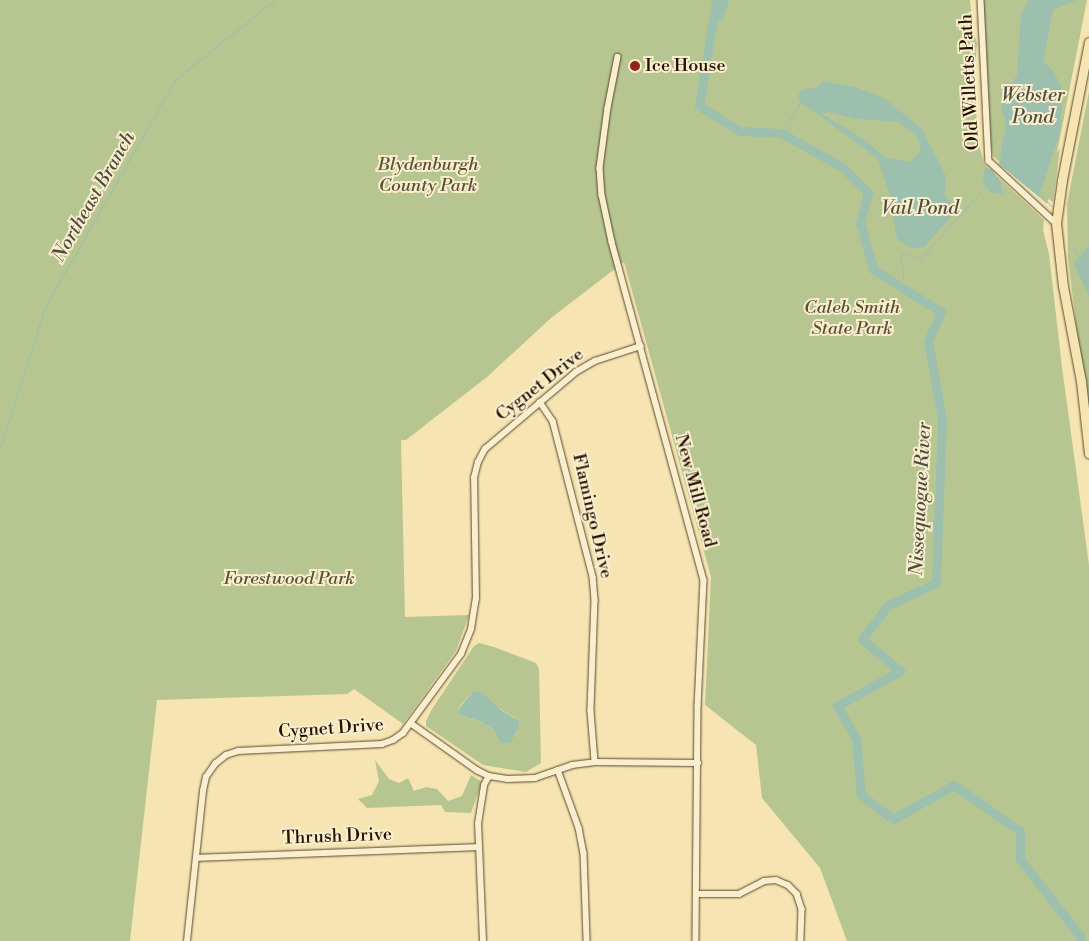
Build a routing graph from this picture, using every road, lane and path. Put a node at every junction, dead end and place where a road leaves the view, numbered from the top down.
1 (981, 0) edge
2 (1089, 42) edge
3 (618, 57) dead end
4 (1056, 223) junction
5 (642, 346) junction
6 (540, 402) junction
7 (1089, 454) edge
8 (412, 724) junction
9 (595, 762) junction
10 (698, 763) junction
11 (558, 770) junction
12 (489, 776) junction
13 (478, 847) junction
14 (197, 858) junction
15 (698, 894) junction
16 (187, 941) edge
17 (483, 941) edge
18 (587, 941) edge
19 (696, 941) edge
20 (801, 941) edge

1 - 4 street, Old Willetts Path
2 - 4 main road
3 - 5 street, New Mill Road
4 - 7 main road
5 - 6 street, Cygnet Drive
5 - 10 street, New Mill Road
6 - 8 street, Cygnet Drive
6 - 9 street, Flamingo Drive
8 - 12 street
8 - 14 street, Cygnet Drive
9 - 10 street
9 - 11 street
10 - 15 street, New Mill Road
11 - 12 street
11 - 18 street
12 - 13 street
13 - 14 street, Thrush Drive
13 - 17 street
14 - 16 street, Cygnet Drive
15 - 19 street, New Mill Road
15 - 20 street

